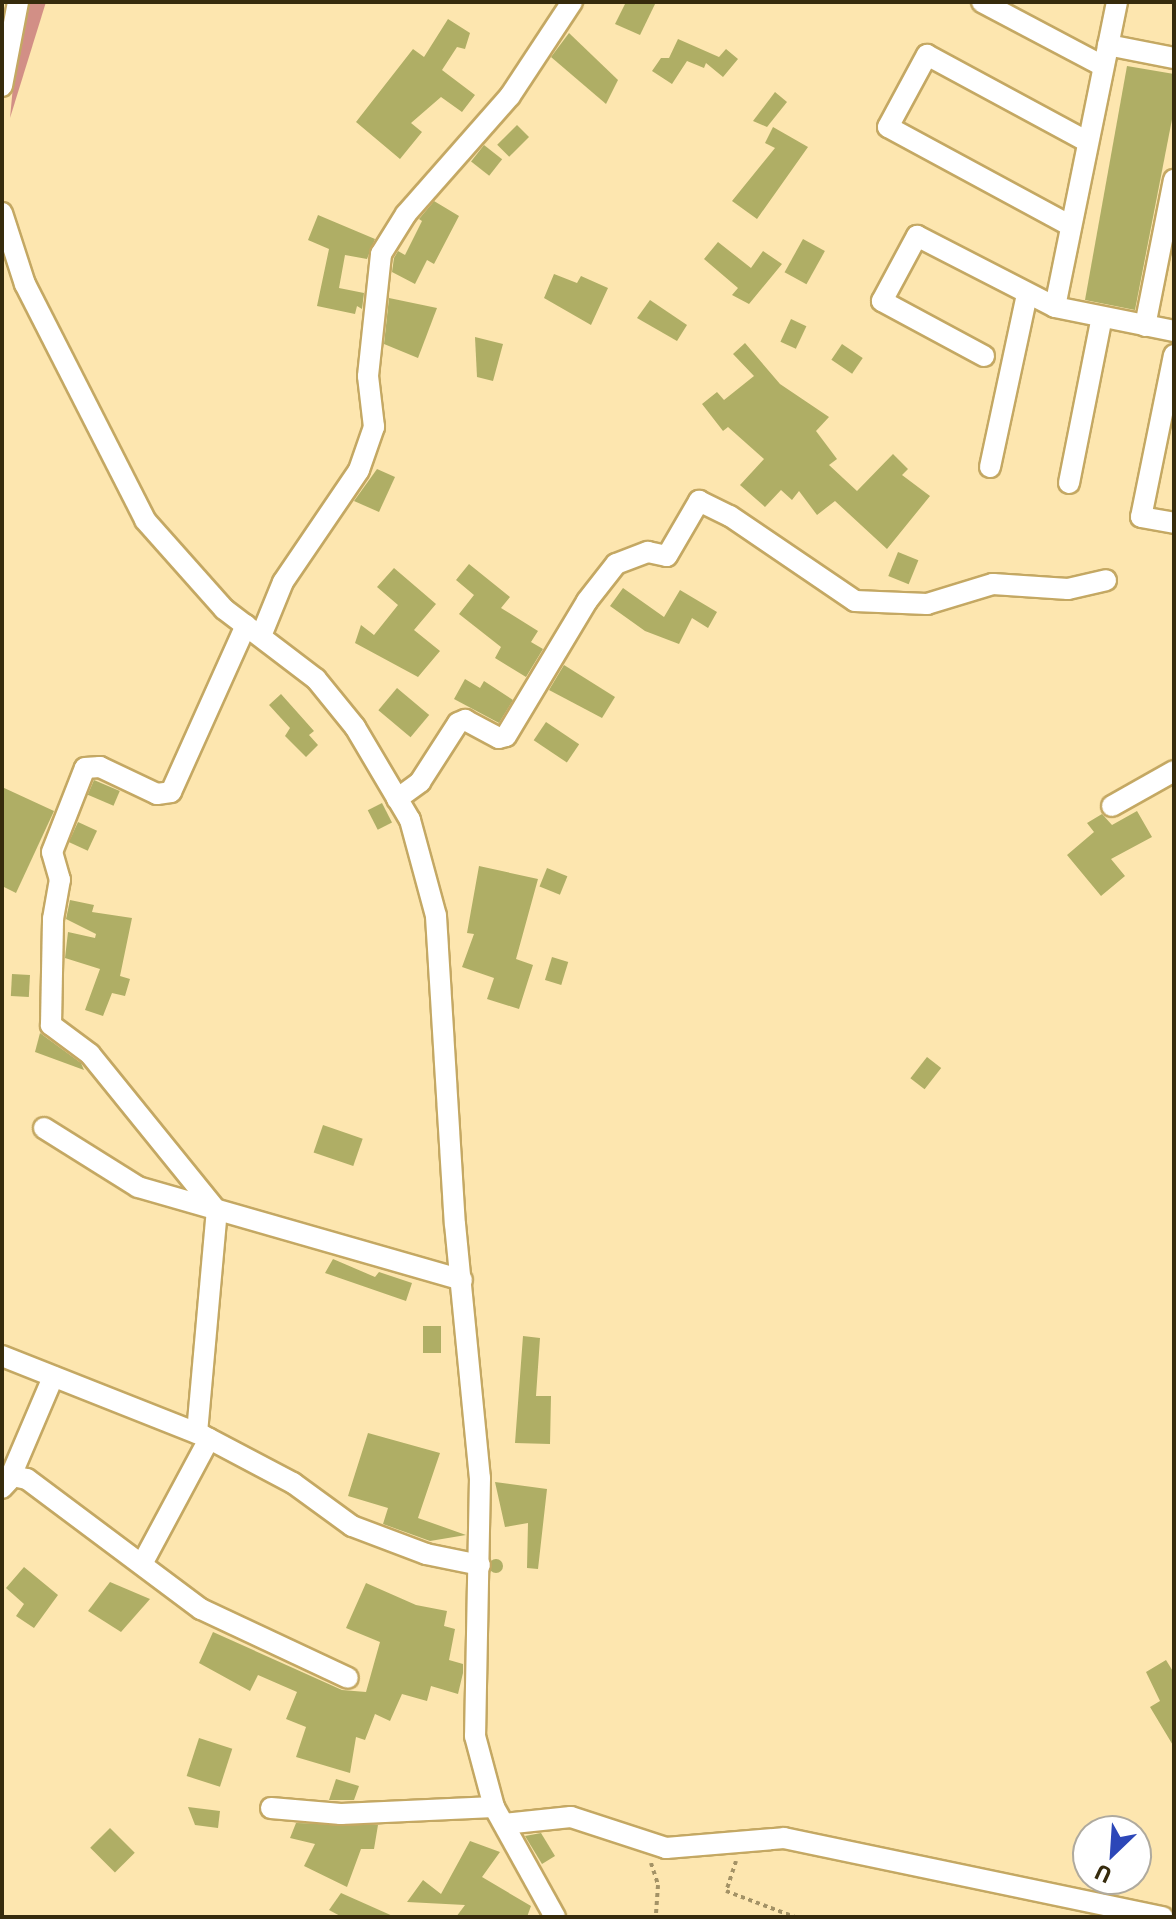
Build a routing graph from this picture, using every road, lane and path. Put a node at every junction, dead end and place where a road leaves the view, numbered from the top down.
1 (18, 2) edge
2 (572, 2) edge
3 (982, 2) edge
4 (1117, 2) edge
5 (1108, 45) junction
6 (1174, 58) edge
7 (1103, 66) junction
8 (2, 86) edge
9 (1088, 142) junction
10 (1174, 180) edge
11 (2, 213) edge
12 (1071, 226) junction
13 (1027, 295) junction
14 (1055, 307) junction
15 (1102, 317) junction
16 (1145, 326) junction
17 (1174, 331) edge
18 (1174, 355) edge
19 (984, 356) dead end
20 (990, 467) dead end
21 (1069, 483) dead end
22 (1174, 523) edge
23 (1106, 580) dead end
24 (253, 630) junction
25 (1174, 771) edge
26 (397, 799) junction
27 (1112, 806) dead end
28 (44, 1128) dead end
29 (217, 1211) junction
30 (462, 1280) junction
31 (2, 1356) edge
32 (53, 1377) junction
33 (203, 1436) junction
34 (6, 1483) edge
35 (142, 1564) junction
36 (480, 1565) junction
37 (348, 1678) dead end
38 (271, 1808) dead end
39 (499, 1815) junction
40 (744, 1840) junction
41 (643, 1843) junction
42 (555, 1917) edge
43 (656, 1917) edge
44 (795, 1917) edge
45 (1163, 1917) edge

1 - 8 street
2 - 24 street
3 - 7 street
4 - 5 street
5 - 6 street
5 - 7 street
7 - 9 street
9 - 12 street
9 - 12 street
10 - 16 street
11 - 24 street
12 - 14 street
13 - 14 street
13 - 19 street
13 - 20 street
14 - 15 street
15 - 16 street
15 - 21 street
16 - 17 street
18 - 22 street
23 - 26 street
24 - 26 street
24 - 29 street
25 - 27 street
26 - 30 street
28 - 29 street
29 - 30 street
29 - 33 street
30 - 36 street
31 - 32 street
32 - 33 street
32 - 34 street
33 - 35 street
33 - 36 street
34 - 35 street
35 - 37 street
36 - 39 street
38 - 39 street
39 - 41 street
39 - 42 street
40 - 41 street
40 - 44 path
40 - 45 street
41 - 43 path

